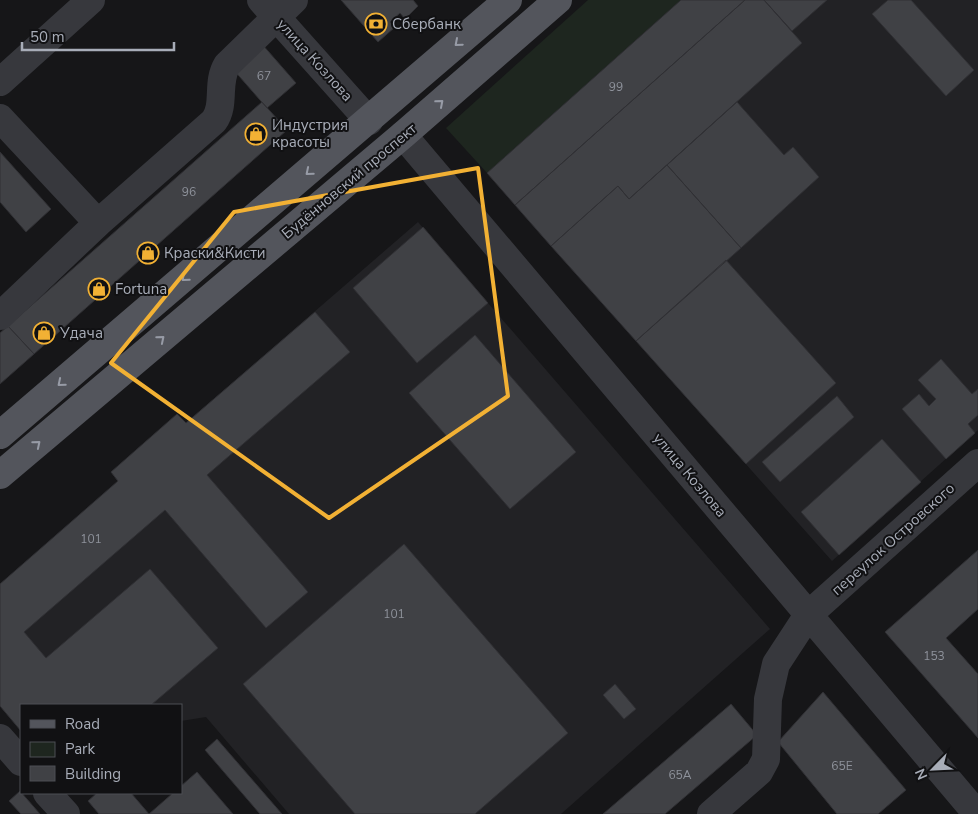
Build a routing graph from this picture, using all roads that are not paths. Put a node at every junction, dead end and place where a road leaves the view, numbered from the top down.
1 (91, 0) edge
2 (508, 0) edge
3 (558, 0) edge
4 (277, 6) edge
5 (0, 82) edge
6 (0, 118) edge
7 (369, 121) junction
8 (403, 135) junction
9 (98, 222) junction
10 (0, 316) edge
11 (0, 435) edge
12 (978, 463) edge
13 (0, 475) edge
14 (808, 615) junction
15 (0, 738) edge
16 (20, 761) edge
17 (49, 794) edge
18 (66, 814) edge
19 (711, 814) edge
20 (977, 814) edge

1 - 5 street
2 -> 7 main road
8 -> 3 main road, Будённовский проспект
4 - 7 street, улица Козлова
4 - 9 street
6 - 9 street
7 -> 11 main road
13 -> 8 main road, Будённовский проспект
8 - 14 street, улица Козлова
9 - 10 street
12 - 14 street, переулок Островского
14 - 19 street, переулок Островского
14 - 20 street, улица Козлова
15 - 16 street
17 - 18 street

